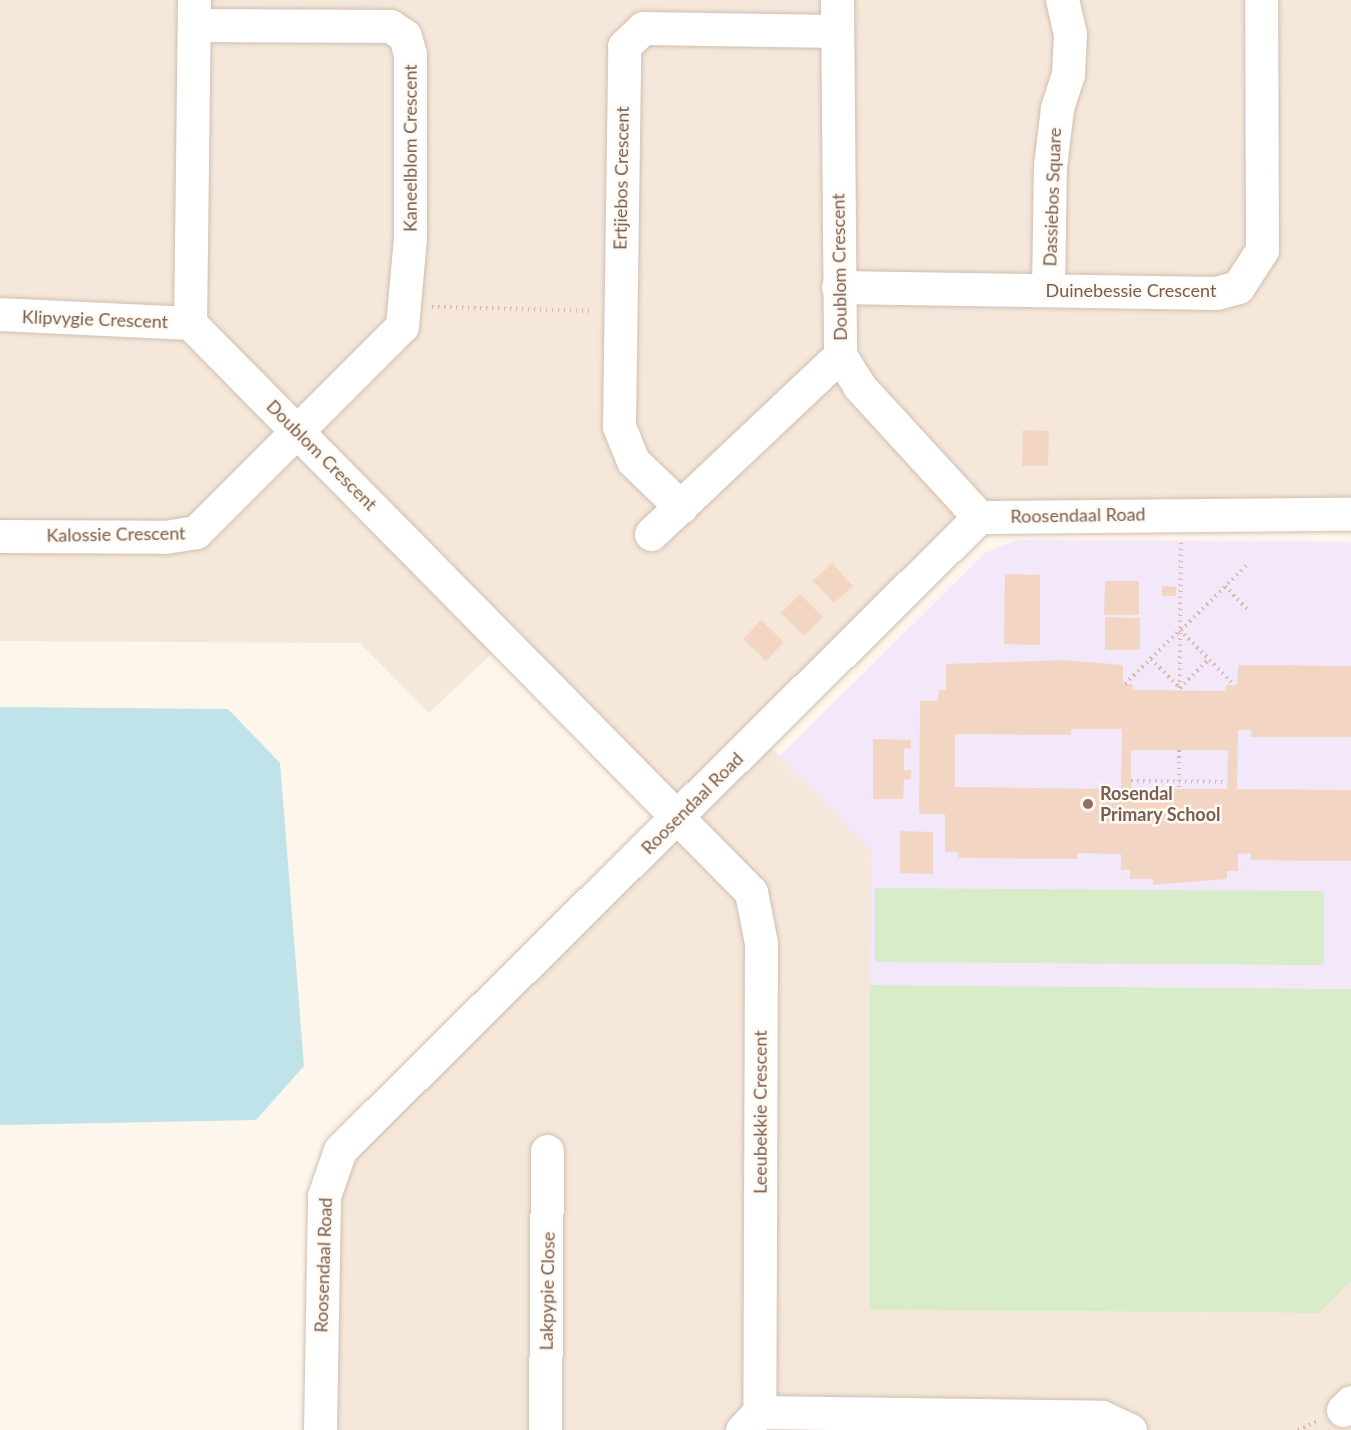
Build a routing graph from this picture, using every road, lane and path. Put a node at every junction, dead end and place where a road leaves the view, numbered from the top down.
1 (1062, 0) edge
2 (1261, 0) edge
3 (194, 13) edge
4 (837, 15) edge
5 (838, 287) junction
6 (1048, 290) junction
7 (406, 302) junction
8 (620, 310) junction
9 (0, 314) edge
10 (190, 323) junction
11 (840, 355) junction
12 (299, 432) junction
13 (681, 507) junction
14 (1351, 514) edge
15 (979, 517) junction
16 (1181, 530) dead end
17 (651, 534) dead end
18 (0, 536) edge
19 (1248, 564) dead end
20 (1225, 586) junction
21 (1247, 609) dead end
22 (1180, 630) junction
23 (1151, 659) junction
24 (1209, 659) junction
25 (1125, 684) dead end
26 (1234, 685) dead end
27 (1180, 688) junction
28 (1179, 750) dead end
29 (1131, 781) dead end
30 (1179, 781) junction
31 (1227, 782) dead end
32 (1179, 789) dead end
33 (681, 815) junction
34 (547, 1151) dead end
35 (750, 1421) edge
36 (320, 1430) edge
37 (545, 1430) edge
38 (1130, 1430) edge

1 - 6 street, Dassiebos Square
2 - 6 street, Duinebessie Crescent
3 - 7 street, Kaneelblom Crescent
3 - 10 street
4 - 5 street, Doublom Crescent
4 - 8 street, Ertjiebos Crescent
5 - 6 street, Duinebessie Crescent
5 - 11 street, Doublom Crescent
7 - 8 path
7 - 12 street, Kaneelblom Crescent
8 - 13 street, Ertjiebos Crescent
9 - 10 street, Klipvygie Crescent
10 - 12 street, Doublom Crescent
11 - 13 street
11 - 15 street, Doublom Crescent
12 - 18 street, Kalossie Crescent
12 - 33 street, Doublom Crescent
13 - 17 street
14 - 15 street, Roosendaal Road
15 - 33 street, Roosendaal Road
16 - 22 path
19 - 20 path
20 - 21 path
20 - 22 path
22 - 23 path
22 - 24 path
22 - 27 path
23 - 25 path
23 - 27 path
24 - 26 path
24 - 27 path
28 - 30 path
29 - 30 path
30 - 31 path
30 - 32 path
33 - 35 street, Leeubekkie Crescent
33 - 36 street, Roosendaal Road
34 - 37 street, Lakpypie Close
35 - 38 street

